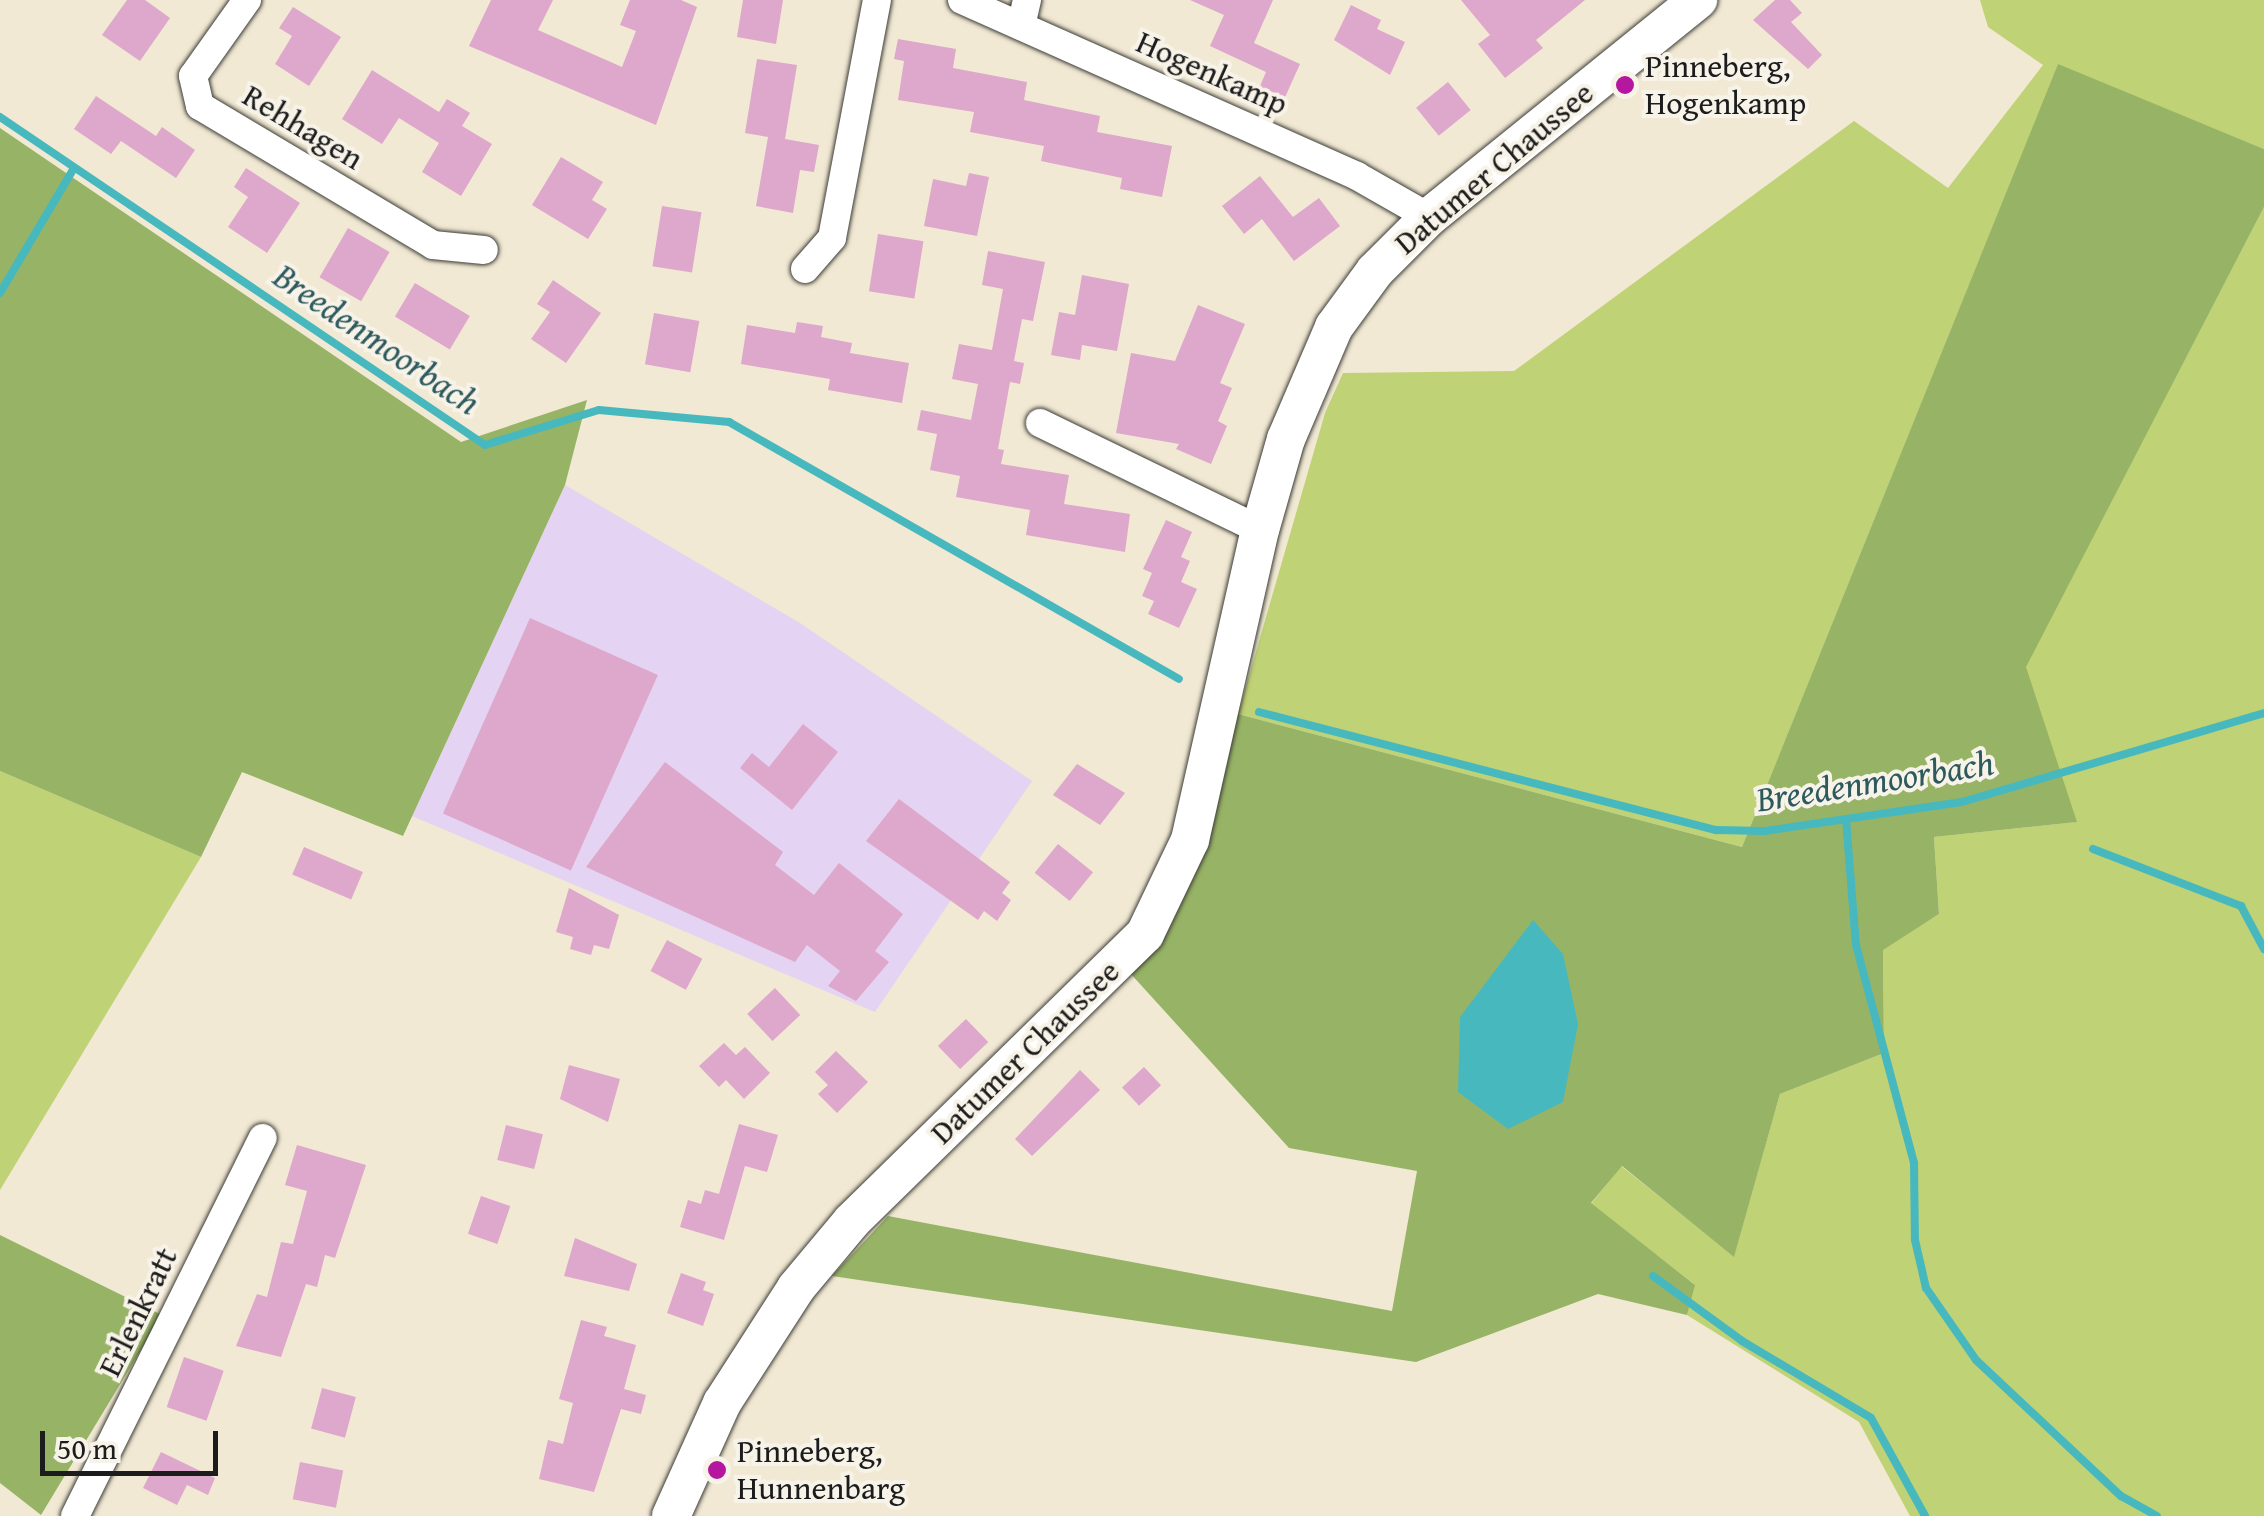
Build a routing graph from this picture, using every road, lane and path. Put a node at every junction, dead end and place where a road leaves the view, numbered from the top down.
1 (247, 0) edge
2 (877, 0) edge
3 (962, 0) edge
4 (1698, 0) edge
5 (1024, 13) edge
6 (1428, 217) junction
7 (484, 250) dead end
8 (805, 269) dead end
9 (1040, 423) dead end
10 (1260, 530) junction
11 (263, 1138) dead end
12 (75, 1516) edge
13 (671, 1516) edge

1 - 7 street, Rehhagen
2 - 8 street
3 - 5 street, Hogenkamp
4 - 6 street, Datumer Chaussee
5 - 6 street, Hogenkamp
6 - 10 street, Datumer Chaussee
9 - 10 street
10 - 13 street, Datumer Chaussee
11 - 12 street, Erlenkratt

